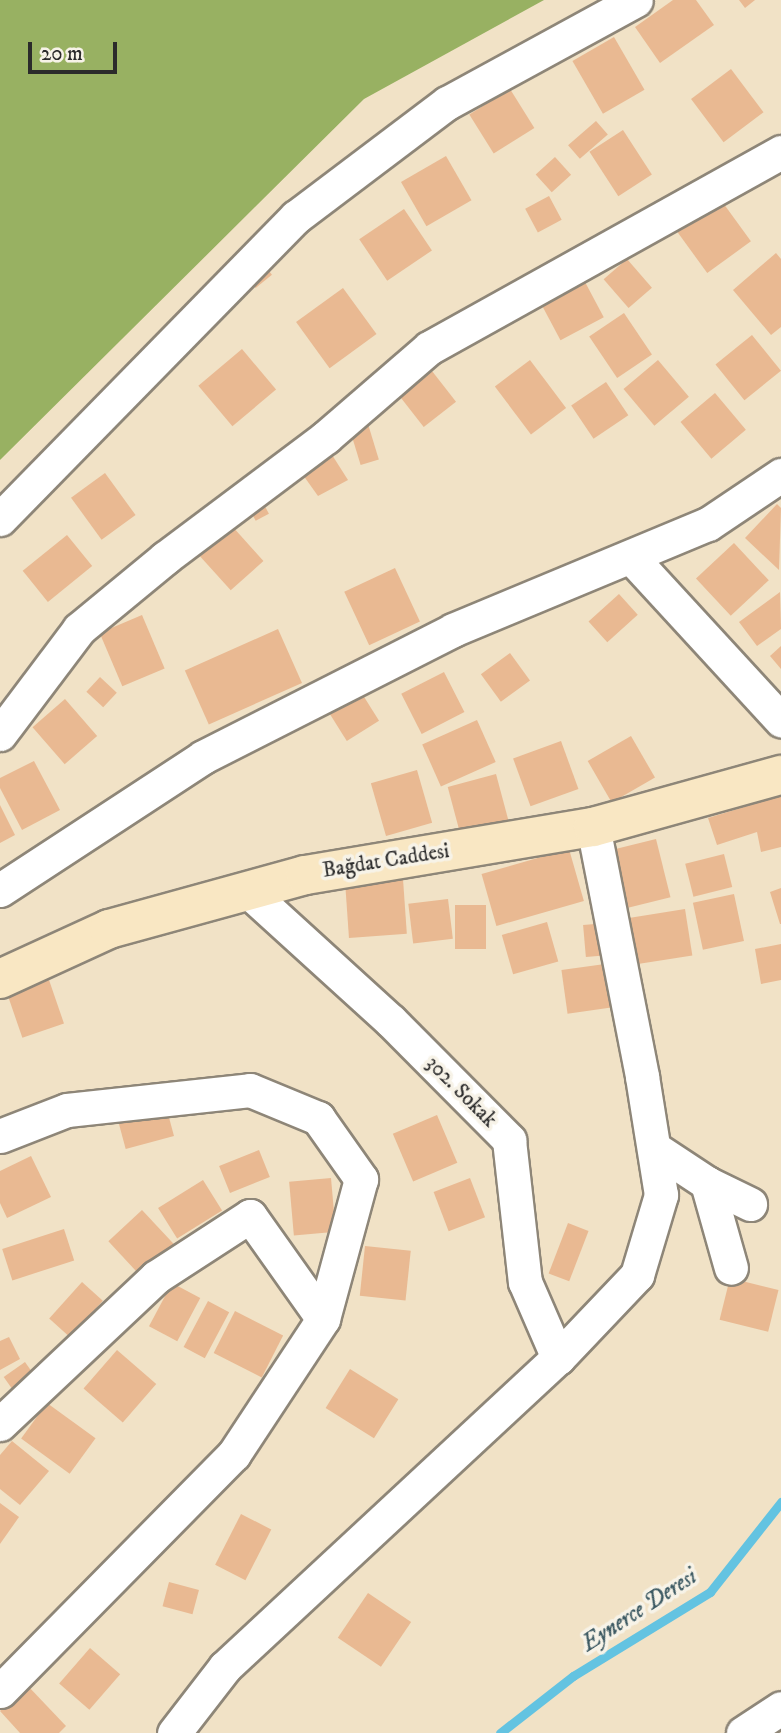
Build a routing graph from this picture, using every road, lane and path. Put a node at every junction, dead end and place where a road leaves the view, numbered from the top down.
1 (636, 0) edge
2 (781, 152) edge
3 (781, 475) edge
4 (0, 519) edge
5 (631, 557) junction
6 (781, 720) edge
7 (0, 734) edge
8 (781, 775) edge
9 (593, 827) junction
10 (0, 890) edge
11 (247, 891) junction
12 (0, 979) edge
13 (0, 1136) edge
14 (654, 1149) junction
15 (707, 1183) junction
16 (750, 1204) dead end
17 (731, 1268) dead end
18 (323, 1318) junction
19 (558, 1358) junction
20 (0, 1424) edge
21 (225, 1667) junction
22 (0, 1691) edge
23 (781, 1708) edge
24 (159, 1733) edge
25 (174, 1733) edge
26 (743, 1733) edge

1 - 4 street
2 - 7 street
3 - 5 street
5 - 6 street
5 - 10 street
8 - 9 main road, Bağdat Caddesi
9 - 11 main road, Bağdat Caddesi
9 - 14 street
11 - 12 main road, Bağdat Caddesi
11 - 19 street, 302. Sokak
13 - 18 street
14 - 15 street
14 - 19 street
15 - 16 street
15 - 17 street
18 - 20 street
18 - 22 street
19 - 21 street
21 - 24 street
21 - 25 street
23 - 26 street

